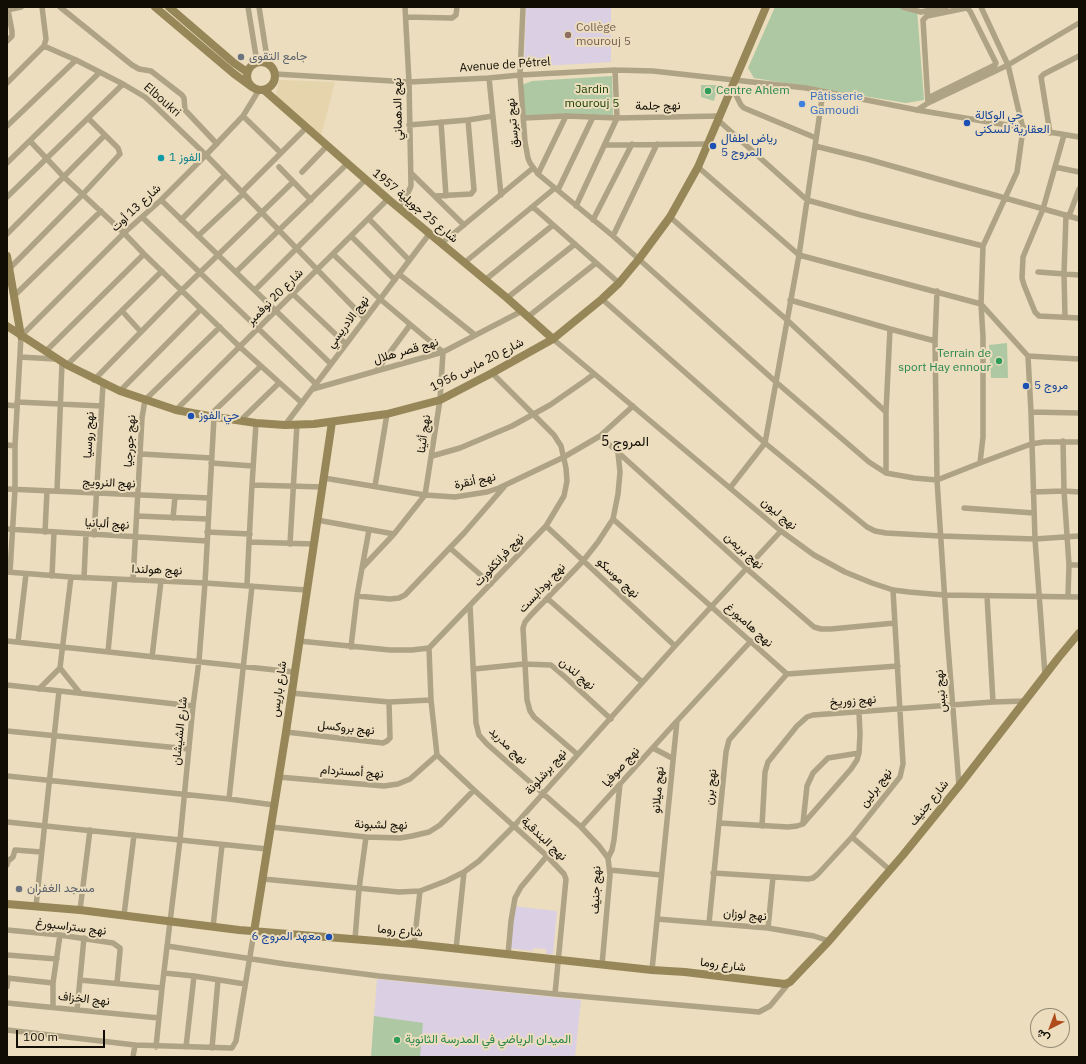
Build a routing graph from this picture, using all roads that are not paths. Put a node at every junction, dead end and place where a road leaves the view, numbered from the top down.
1 (21, 7) edge
2 (42, 7) edge
3 (46, 7) edge
4 (60, 7) edge
5 (155, 7) edge
6 (169, 7) edge
7 (248, 7) edge
8 (259, 7) edge
9 (405, 7) edge
10 (457, 7) edge
11 (523, 7) edge
12 (766, 7) edge
13 (903, 7) edge
14 (946, 7) edge
15 (981, 7) edge
16 (7, 10) edge
17 (406, 17) junction
18 (1079, 23) edge
19 (7, 41) edge
20 (44, 46) junction
21 (1079, 56) edge
22 (76, 60) junction
23 (257, 62) junction
24 (268, 64) junction
25 (1008, 65) junction
26 (616, 70) junction
27 (99, 72) junction
28 (247, 72) junction
29 (275, 74) junction
30 (520, 75) junction
31 (489, 78) junction
32 (409, 82) junction
33 (7, 83) edge
34 (123, 84) junction
35 (734, 84) junction
36 (258, 89) junction
37 (823, 92) junction
38 (928, 101) junction
39 (917, 110) junction
40 (243, 116) junction
41 (494, 116) junction
42 (566, 116) junction
43 (593, 117) junction
44 (88, 118) junction
45 (524, 118) junction
46 (617, 118) junction
47 (719, 118) junction
48 (468, 120) junction
49 (441, 122) junction
50 (409, 125) junction
51 (7, 126) edge
52 (306, 128) junction
53 (1023, 129) junction
54 (1050, 133) junction
55 (105, 135) junction
56 (1064, 135) junction
57 (1079, 137) edge
58 (816, 138) junction
59 (30, 141) junction
60 (217, 144) junction
61 (632, 144) junction
62 (657, 144) junction
63 (708, 144) junction
64 (605, 145) junction
65 (327, 146) junction
66 (815, 146) junction
67 (281, 153) junction
68 (206, 155) junction
69 (47, 158) junction
70 (7, 162) edge
71 (347, 164) junction
72 (279, 167) dead end
73 (698, 167) junction
74 (1055, 167) junction
75 (533, 168) junction
76 (302, 172) dead end
77 (1079, 172) edge
78 (411, 173) junction
79 (538, 174) junction
80 (225, 175) junction
81 (64, 177) junction
82 (365, 180) junction
83 (293, 182) junction
84 (556, 189) junction
85 (1079, 189) edge
86 (242, 193) junction
87 (83, 194) junction
88 (501, 195) junction
89 (435, 196) junction
90 (446, 196) junction
91 (7, 197) edge
92 (1006, 197) junction
93 (388, 199) junction
94 (161, 200) junction
95 (311, 200) junction
96 (807, 200) junction
97 (576, 206) junction
98 (398, 207) junction
99 (532, 207) junction
100 (1043, 210) junction
101 (100, 211) junction
102 (261, 213) junction
103 (1068, 216) junction
104 (142, 217) junction
105 (670, 217) junction
106 (369, 219) junction
107 (1079, 219) edge
108 (181, 220) junction
109 (593, 220) junction
110 (464, 225) junction
111 (553, 225) junction
112 (279, 231) junction
113 (124, 233) junction
114 (430, 233) junction
115 (7, 234) edge
116 (198, 236) junction
117 (351, 236) junction
118 (613, 236) junction
119 (442, 243) junction
120 (575, 244) junction
121 (983, 246) junction
122 (296, 250) junction
123 (144, 254) junction
124 (334, 254) junction
125 (799, 255) junction
126 (7, 256) edge
127 (219, 256) junction
128 (639, 259) junction
129 (409, 260) junction
130 (464, 263) junction
131 (596, 263) junction
132 (10, 268) junction
133 (317, 271) junction
134 (162, 272) junction
135 (201, 272) junction
136 (236, 272) junction
137 (1038, 272) dead end
138 (399, 274) junction
139 (1064, 274) junction
140 (1079, 275) edge
141 (395, 280) junction
142 (485, 280) junction
143 (619, 283) junction
144 (182, 290) junction
145 (255, 290) junction
146 (937, 291) junction
147 (294, 294) junction
148 (14, 296) junction
149 (507, 298) junction
150 (380, 299) junction
151 (602, 299) junction
152 (790, 300) junction
153 (981, 304) junction
154 (202, 309) junction
155 (276, 310) junction
156 (122, 311) junction
157 (522, 311) junction
158 (529, 316) junction
159 (1065, 318) junction
160 (1079, 318) edge
161 (364, 319) junction
162 (787, 320) junction
163 (410, 325) junction
164 (7, 326) edge
165 (220, 327) junction
166 (258, 328) junction
167 (890, 329) junction
168 (140, 332) junction
169 (475, 335) junction
170 (21, 336) junction
171 (553, 339) junction
172 (935, 341) junction
173 (346, 344) junction
174 (240, 347) junction
175 (45, 352) junction
176 (443, 352) junction
177 (1028, 356) junction
178 (20, 358) junction
179 (1079, 359) edge
180 (62, 362) junction
181 (331, 364) junction
182 (261, 366) junction
183 (377, 370) junction
184 (492, 373) junction
185 (594, 374) junction
186 (94, 380) junction
187 (279, 382) junction
188 (776, 382) junction
189 (103, 384) junction
190 (314, 386) junction
191 (120, 391) junction
192 (145, 400) junction
193 (440, 400) junction
194 (61, 403) junction
195 (17, 404) junction
196 (302, 404) junction
197 (7, 406) edge
198 (102, 406) junction
199 (633, 406) junction
200 (176, 410) junction
201 (886, 412) junction
202 (1031, 412) junction
203 (1079, 413) edge
204 (387, 414) junction
205 (535, 414) junction
206 (212, 416) junction
207 (240, 421) junction
208 (332, 422) junction
209 (256, 423) junction
210 (297, 424) junction
211 (285, 425) junction
212 (600, 436) junction
213 (1063, 441) junction
214 (1079, 442) edge
215 (765, 443) junction
216 (1031, 444) junction
217 (7, 445) edge
218 (15, 446) junction
219 (618, 453) junction
220 (140, 454) junction
221 (432, 456) junction
222 (564, 457) junction
223 (211, 461) junction
224 (980, 463) junction
225 (632, 465) junction
226 (253, 466) junction
227 (620, 472) junction
228 (886, 473) junction
229 (324, 478) junction
230 (937, 480) junction
231 (252, 485) junction
232 (506, 485) junction
233 (375, 486) junction
234 (293, 487) junction
235 (323, 487) junction
236 (730, 488) junction
237 (7, 489) edge
238 (15, 490) junction
239 (47, 491) junction
240 (57, 491) junction
241 (1064, 491) junction
242 (1033, 492) junction
243 (1079, 492) edge
244 (97, 494) junction
245 (138, 495) junction
246 (425, 495) junction
247 (175, 497) junction
248 (209, 498) junction
249 (964, 508) dead end
250 (1034, 512) junction
251 (137, 516) junction
252 (173, 518) junction
253 (208, 519) junction
254 (613, 519) junction
255 (317, 520) junction
256 (546, 526) junction
257 (10, 529) edge
258 (369, 530) junction
259 (781, 531) junction
260 (45, 532) junction
261 (54, 532) junction
262 (207, 532) junction
263 (86, 534) junction
264 (250, 534) junction
265 (394, 534) junction
266 (94, 535) junction
267 (136, 536) junction
268 (940, 536) junction
269 (1067, 536) junction
270 (1079, 536) edge
271 (1035, 539) junction
272 (206, 541) junction
273 (249, 542) junction
274 (290, 544) junction
275 (313, 544) junction
276 (450, 548) junction
277 (583, 561) junction
278 (1068, 565) junction
279 (1079, 565) edge
280 (362, 568) junction
281 (747, 569) junction
282 (8, 572) edge
283 (26, 574) junction
284 (52, 576) junction
285 (71, 577) junction
286 (84, 578) junction
287 (115, 579) junction
288 (134, 580) junction
289 (161, 581) junction
290 (205, 583) junction
291 (491, 584) junction
292 (249, 586) junction
293 (306, 590) junction
294 (893, 590) junction
295 (944, 594) junction
296 (357, 596) junction
297 (987, 596) junction
298 (1068, 596) junction
299 (1038, 597) junction
300 (1079, 597) edge
301 (548, 599) junction
302 (470, 606) junction
303 (712, 606) junction
304 (895, 623) junction
305 (1079, 633) edge
306 (7, 641) edge
307 (751, 641) junction
308 (18, 642) junction
309 (298, 642) junction
310 (675, 646) junction
311 (63, 647) junction
312 (351, 647) junction
313 (429, 648) junction
314 (108, 652) junction
315 (152, 656) junction
316 (199, 662) junction
317 (524, 664) junction
318 (898, 666) junction
319 (244, 667) junction
320 (60, 668) junction
321 (474, 669) junction
322 (294, 672) junction
323 (787, 674) junction
324 (1045, 675) junction
325 (642, 682) junction
326 (7, 685) edge
327 (40, 689) junction
328 (59, 691) junction
329 (291, 693) junction
330 (80, 694) junction
331 (431, 700) junction
332 (1025, 701) junction
333 (389, 702) junction
334 (993, 702) junction
335 (953, 705) junction
336 (193, 706) junction
337 (900, 709) junction
338 (859, 712) junction
339 (611, 718) junction
340 (677, 721) junction
341 (7, 731) edge
342 (286, 732) junction
343 (53, 736) junction
344 (653, 748) junction
345 (189, 749) junction
346 (859, 753) junction
347 (577, 754) junction
348 (437, 755) junction
349 (672, 758) junction
350 (7, 776) edge
351 (278, 777) junction
352 (49, 780) junction
353 (620, 784) junction
354 (959, 786) junction
355 (474, 790) junction
356 (543, 792) junction
357 (185, 795) junction
358 (229, 799) junction
359 (274, 805) junction
360 (7, 822) edge
361 (718, 823) junction
362 (803, 824) junction
363 (43, 826) junction
364 (514, 826) junction
365 (762, 826) junction
366 (271, 827) junction
367 (581, 827) junction
368 (90, 830) junction
369 (134, 835) junction
370 (366, 837) junction
371 (852, 837) junction
372 (180, 840) junction
373 (222, 845) junction
374 (267, 849) junction
375 (41, 852) junction
376 (547, 856) junction
377 (608, 858) junction
378 (7, 865) edge
379 (610, 870) junction
380 (890, 870) junction
381 (464, 872) junction
382 (713, 873) junction
383 (661, 875) junction
384 (774, 877) junction
385 (262, 879) junction
386 (359, 889) junction
387 (420, 891) junction
388 (7, 904) edge
389 (36, 906) junction
390 (80, 910) junction
391 (124, 915) junction
392 (657, 919) junction
393 (170, 921) junction
394 (709, 923) junction
395 (213, 927) junction
396 (768, 928) junction
397 (7, 930) edge
398 (254, 932) junction
399 (60, 935) junction
400 (84, 938) junction
401 (355, 939) junction
402 (829, 941) junction
403 (414, 944) junction
404 (167, 946) junction
405 (456, 949) junction
406 (7, 955) edge
407 (508, 955) junction
408 (57, 958) junction
409 (249, 959) junction
410 (558, 960) junction
411 (602, 964) junction
412 (652, 970) junction
413 (164, 973) junction
414 (194, 976) junction
415 (7, 978) edge
416 (80, 980) junction
417 (218, 980) junction
418 (790, 982) junction
419 (53, 983) junction
420 (117, 983) junction
421 (246, 984) junction
422 (7, 987) edge
423 (162, 988) junction
424 (555, 994) junction
425 (7, 1003) edge
426 (52, 1007) junction
427 (78, 1010) junction
428 (159, 1018) junction
429 (7, 1030) edge
430 (135, 1045) junction
431 (156, 1047) junction
432 (186, 1047) junction
433 (212, 1048) junction
434 (133, 1057) edge

1 - 16 street
2 - 3 street
2 - 20 street
4 - 60 street
5 - 36 street, شارع 25 جويلية 1957
6 - 28 street
7 - 23 street
8 - 24 street
9 - 17 street, نهج الدهماني
10 - 17 street
11 - 30 street, نهج تبرسق
12 - 35 street, شارع 20 مارس 1956
13 - 14 street
15 - 25 street
16 - 19 street
17 - 32 street, نهج الدهماني
18 - 25 street
20 - 22 street, Elboukri
20 - 33 street
21 - 54 street
22 - 27 street, Elboukri
22 - 51 street
23 - 24 street
23 - 28 street
24 - 29 street
25 - 38 street
25 - 53 street
26 - 30 street, Avenue de Pétrel
26 - 35 street, Avenue de Pétrel
26 - 46 street
27 - 34 street, Elboukri
27 - 59 street
28 - 36 street
29 - 32 street, Avenue de Pétrel
29 - 36 street
30 - 31 street, Avenue de Pétrel
30 - 45 street, نهج تبرسق
31 - 32 street, Avenue de Pétrel
31 - 41 street
32 - 50 street, نهج الدهماني
34 - 44 street
34 - 68 street, Elboukri
35 - 37 street, Avenue de Pétrel
35 - 47 street, شارع 20 مارس 1956
35 - 58 street
36 - 40 street, شارع 13 أوت
36 - 52 street, شارع 25 جويلية 1957
37 - 39 street, Avenue de Pétrel
37 - 58 street
38 - 38 street
38 - 39 street
39 - 53 street, Avenue de Pétrel
40 - 60 street, شارع 13 أوت
40 - 67 street
41 - 48 street
41 - 88 street
42 - 43 street, نهج جلمة
42 - 45 street, نهج جلمة
42 - 79 street
43 - 46 street, نهج جلمة
43 - 84 street
44 - 55 street
44 - 69 street
45 - 75 street, نهج تبرسق
46 - 47 street, نهج جلمة
46 - 64 street
47 - 63 street, شارع 20 مارس 1956
47 - 96 street
48 - 49 street
48 - 90 street
49 - 50 street
49 - 90 street
50 - 78 street, نهج الدهماني
52 - 65 street, شارع 25 جويلية 1957
52 - 67 street
53 - 54 street, Avenue de Pétrel
53 - 92 street
54 - 56 street, Avenue de Pétrel
55 - 81 street
55 - 87 street
56 - 57 street, Avenue de Pétrel
56 - 74 street
58 - 66 street
59 - 69 street
59 - 70 street
60 - 68 street, شارع 13 أوت
61 - 62 street
61 - 64 street
61 - 109 street
62 - 63 street
62 - 118 street
63 - 73 street, شارع 20 مارس 1956
64 - 97 street
65 - 71 street, شارع 25 جويلية 1957
65 - 76 street
66 - 92 street
66 - 96 street
67 - 86 street
68 - 80 street, Elboukri
68 - 94 street, شارع 13 أوت
69 - 81 street
69 - 91 street
71 - 82 street, شارع 25 جويلية 1957
71 - 95 street
72 - 83 street
73 - 105 street, شارع 20 مارس 1956
73 - 125 street
74 - 77 street
74 - 100 street
75 - 79 street, نهج تبرسق
75 - 88 street
78 - 89 street
78 - 98 street, نهج الدهماني
79 - 84 street, نهج تبرسق
80 - 86 street, Elboukri
80 - 108 street
81 - 87 street
81 - 115 street
82 - 93 street, شارع 25 جويلية 1957
82 - 122 street
83 - 95 street
83 - 102 street
84 - 97 street, نهج تبرسق
84 - 99 street
85 - 103 street
86 - 102 street, Elboukri
86 - 116 street
87 - 101 street
87 - 132 street
88 - 110 street
89 - 90 street
89 - 110 street
92 - 100 street
92 - 121 street
93 - 98 street, شارع 25 جويلية 1957
93 - 106 street, شارع 20 نوفمبر
94 - 104 street, شارع 13 أوت
94 - 108 street
95 - 112 street
96 - 121 street
96 - 125 street
97 - 109 street, نهج تبرسق
98 - 114 street, شارع 25 جويلية 1957
99 - 111 street
99 - 130 street
100 - 103 street
100 - 159 street
101 - 113 street
101 - 148 street
102 - 112 street, Elboukri
102 - 127 street
103 - 107 street
103 - 139 street
104 - 113 street, شارع 13 أوت
104 - 135 street
105 - 128 street, شارع 20 مارس 1956
105 - 162 street
106 - 117 street, شارع 20 نوفمبر
106 - 129 street
108 - 116 street
109 - 118 street, نهج تبرسق
110 - 119 street
111 - 120 street
111 - 142 street
112 - 122 street, Elboukri
112 - 136 street
113 - 123 street
113 - 170 street, شارع 13 أوت
114 - 119 street, شارع 25 جويلية 1957
114 - 129 street, نهج الادريسي
116 - 127 street
117 - 124 street, شارع 20 نوفمبر
117 - 141 street
118 - 128 street, نهج تبرسق
119 - 130 street, شارع 25 جويلية 1957
120 - 131 street
120 - 149 street
121 - 153 street
122 - 133 street, Elboukri
122 - 145 street
123 - 134 street
123 - 175 street
124 - 133 street, شارع 20 نوفمبر
124 - 150 street
125 - 146 street
125 - 152 street
126 - 132 street
127 - 135 street
127 - 136 street
128 - 143 street, شارع 20 مارس 1956
128 - 188 street, نهج تبرسق
129 - 138 street, نهج الادريسي
130 - 142 street, شارع 25 جويلية 1957
131 - 143 street
131 - 158 street
132 - 148 street
133 - 147 street, شارع 20 نوفمبر
133 - 161 street, Elboukri
134 - 144 street
134 - 156 street
135 - 144 street
135 - 166 street
136 - 145 street
137 - 139 street
138 - 141 street, نهج الادريسي
138 - 169 street
139 - 140 street
139 - 159 street
141 - 150 street, نهج الادريسي
142 - 149 street, شارع 25 جويلية 1957
143 - 151 street, شارع 20 مارس 1956
144 - 154 street
144 - 168 street
145 - 155 street
146 - 153 street
146 - 172 street, نهج نيس
147 - 155 street, شارع 20 نوفمبر
147 - 173 street
148 - 170 street
149 - 157 street, شارع 25 جويلية 1957
150 - 161 street, نهج الادريسي
150 - 163 street
151 - 171 street, شارع 20 مارس 1956
151 - 215 street
152 - 162 street
152 - 167 street
153 - 177 street
153 - 224 street
154 - 165 street
154 - 191 street
155 - 166 street, شارع 20 نوفمبر
155 - 181 street
156 - 168 street
156 - 180 street
157 - 158 street, شارع 25 جويلية 1957
157 - 169 street, نهج قصر هلال
158 - 171 street, شارع 25 جويلية 1957
159 - 160 street
161 - 173 street, نهج الادريسي
162 - 188 street
162 - 201 street
163 - 176 street
163 - 183 street
164 - 170 street, شارع 20 مارس 1956
165 - 174 street
165 - 192 street
166 - 174 street, شارع 20 نوفمبر
166 - 190 street
167 - 172 street
167 - 201 street
168 - 186 street
169 - 176 street, نهج قصر هلال
170 - 175 street, شارع 20 مارس 1956
170 - 178 street
171 - 184 street, شارع 20 مارس 1956
171 - 185 street, نهج ليون
172 - 230 street, نهج نيس
173 - 181 street, نهج الادريسي
174 - 182 street
174 - 200 street, شارع 20 نوفمبر
175 - 180 street, شارع 20 مارس 1956
176 - 183 street, نهج قصر هلال
176 - 193 street, نهج أثينا
177 - 179 street
177 - 202 street
178 - 180 street
178 - 195 street
180 - 186 street, شارع 20 مارس 1956
180 - 194 street
181 - 190 street, نهج الادريسي
182 - 187 street
182 - 206 street
183 - 190 street, نهج قصر هلال
184 - 193 street, شارع 20 مارس 1956
184 - 205 street, نهج فرانكفورت
185 - 199 street, نهج ليون
185 - 205 street
186 - 189 street, شارع 20 مارس 1956
187 - 196 street
187 - 207 street
188 - 215 street
188 - 228 street, نهج تبرسق
189 - 191 street, شارع 20 مارس 1956
189 - 198 street, نهج روسيا
190 - 196 street, نهج الادريسي
191 - 192 street, شارع 20 مارس 1956
192 - 200 street, شارع 20 مارس 1956
192 - 220 street, نهج جورجيا
193 - 204 street, شارع 20 مارس 1956
193 - 221 street, نهج أثينا
194 - 195 street
194 - 198 street
194 - 240 street
195 - 197 street
195 - 218 street
196 - 211 street, نهج الادريسي
198 - 244 street, نهج روسيا
199 - 212 street, نهج أنقرة
199 - 236 street, نهج ليون
200 - 206 street, شارع 20 مارس 1956
201 - 228 street
202 - 203 street
202 - 216 street
204 - 208 street, شارع 20 مارس 1956
204 - 233 street
205 - 221 street
205 - 222 street, نهج فرانكفورت
206 - 207 street, شارع 20 مارس 1956
206 - 223 street, شارع الشيشان
207 - 209 street, شارع 20 مارس 1956
208 - 210 street, شارع 20 مارس 1956
208 - 229 street, شارع باريس
209 - 211 street, شارع 20 مارس 1956
209 - 226 street
210 - 211 street, شارع 20 مارس 1956
210 - 234 street
212 - 219 street, نهج بريمن
212 - 222 street, نهج أنقرة
213 - 214 street
213 - 216 street
213 - 241 street
215 - 236 street
215 - 268 street
216 - 224 street
216 - 242 street
217 - 218 street
218 - 238 street
219 - 225 street, نهج بريمن
219 - 227 street, نهج بودابست
220 - 223 street
220 - 245 street, نهج جورجيا
221 - 246 street, نهج أثينا
222 - 232 street, نهج أنقرة
222 - 256 street, نهج فرانكفورت
223 - 226 street
223 - 248 street, شارع الشيشان
224 - 230 street
225 - 227 street
225 - 281 street, نهج بريمن
226 - 231 street
227 - 254 street, نهج بودابست
228 - 230 street
229 - 233 street, نهج أنقرة
229 - 235 street, شارع باريس
230 - 268 street, نهج نيس
231 - 234 street
231 - 264 street
232 - 246 street, نهج أنقرة
232 - 276 street
233 - 246 street, نهج أنقرة
234 - 235 street
234 - 274 street
235 - 255 street, شارع باريس
236 - 259 street, نهج ليون
237 - 238 street, نهج النرويج
238 - 239 street, نهج النرويج
238 - 257 street
239 - 240 street, نهج النرويج
239 - 260 street
240 - 244 street, نهج النرويج
241 - 242 street
241 - 243 street
241 - 269 street
242 - 250 street
244 - 245 street, نهج النرويج
244 - 266 street, نهج روسيا
245 - 247 street, نهج النرويج
245 - 251 street, نهج جورجيا
246 - 265 street
247 - 248 street, نهج النرويج
247 - 252 street
248 - 253 street, شارع الشيشان
249 - 250 street
250 - 271 street
251 - 252 street
251 - 267 street, نهج جورجيا
252 - 253 street
253 - 262 street, شارع الشيشان
254 - 277 street, نهج بودابست
254 - 303 street, نهج هامبورغ
255 - 258 street
255 - 275 street, شارع باريس
256 - 277 street, نهج موسكو
256 - 291 street, نهج فرانكفورت
257 - 260 street, نهج ألبانيا
257 - 282 street
258 - 265 street
258 - 280 street
259 - 281 street, نهج برشلونة
259 - 294 street, نهج ليون
260 - 261 street, نهج ألبانيا
261 - 263 street, نهج ألبانيا
261 - 284 street
262 - 264 street
262 - 272 street, شارع الشيشان
263 - 266 street, نهج ألبانيا
263 - 286 street
264 - 273 street
265 - 280 street
266 - 267 street, نهج ألبانيا
267 - 272 street, نهج ألبانيا
267 - 288 street, نهج جورجيا
268 - 271 street
268 - 295 street, نهج نيس
269 - 270 street
269 - 271 street
269 - 278 street
271 - 299 street
272 - 290 street, شارع الشيشان
273 - 274 street
273 - 292 street
274 - 275 street
275 - 293 street, شارع باريس
276 - 291 street
276 - 296 street
277 - 301 street, نهج بودابست
277 - 310 street, نهج موسكو
278 - 279 street
278 - 298 street
280 - 296 street
281 - 303 street, نهج برشلونة
281 - 304 street, نهج بريمن
282 - 283 street, نهج هولندا
283 - 284 street, نهج هولندا
283 - 308 street
284 - 285 street, نهج هولندا
285 - 286 street, نهج هولندا
285 - 311 street
286 - 287 street, نهج هولندا
287 - 288 street, نهج هولندا
287 - 314 street
288 - 289 street, نهج هولندا
289 - 290 street, نهج هولندا
289 - 315 street
290 - 292 street, نهج هولندا
290 - 316 street, شارع الشيشان
291 - 302 street, نهج فرانكفورت
292 - 293 street, نهج هولندا
292 - 319 street
293 - 309 street, شارع باريس
294 - 295 street, نهج ليون
294 - 304 street, نهج برلين
295 - 297 street, نهج ليون
295 - 335 street, نهج نيس
296 - 312 street
297 - 299 street, نهج ليون
297 - 334 street
298 - 299 street, نهج ليون
298 - 300 street, نهج ليون
299 - 324 street
301 - 317 street, نهج بودابست
301 - 325 street
302 - 313 street, نهج فرانكفورت
302 - 321 street, نهج مدريد
303 - 307 street, نهج هامبورغ
303 - 310 street, نهج برشلونة
304 - 318 street, نهج برلين
305 - 324 street, شارع جنيف
306 - 308 street
307 - 323 street, نهج هامبورغ
307 - 340 street
308 - 311 street
309 - 312 street
309 - 322 street, شارع باريس
310 - 325 street, نهج برشلونة
311 - 314 street
311 - 320 street
312 - 313 street
313 - 331 street
314 - 315 street
315 - 316 street
316 - 319 street
316 - 336 street, شارع الشيشان
317 - 321 street, نهج لندن
317 - 339 street, نهج لندن
317 - 347 street, نهج بودابست
318 - 323 street
318 - 337 street, نهج برلين
319 - 322 street
319 - 358 street
320 - 327 street
320 - 330 street
321 - 356 street, نهج مدريد
322 - 329 street, شارع باريس
323 - 361 street, نهج برن
324 - 332 street, شارع جنيف
325 - 339 street, نهج برشلونة
326 - 327 street
327 - 328 street
328 - 330 street
328 - 343 street
329 - 333 street
329 - 342 street, شارع باريس
330 - 336 street
331 - 333 street
331 - 348 street
332 - 334 street, نهج زوريخ
332 - 354 street, شارع جنيف
333 - 342 street, نهج بروكسل
334 - 335 street, نهج زوريخ
335 - 337 street, نهج زوريخ
335 - 354 street, نهج نيس
336 - 345 street, شارع الشيشان
337 - 338 street, نهج زوريخ
337 - 371 street, نهج برلين
338 - 346 street
338 - 365 street, نهج زوريخ
339 - 347 street, نهج برشلونة
340 - 344 street, نهج صوفيا
340 - 349 street, نهج ميلانو
341 - 343 street
342 - 351 street, شارع باريس
343 - 345 street
343 - 352 street
344 - 349 street
344 - 353 street, نهج صوفيا
345 - 357 street, شارع الشيشان
346 - 362 street
346 - 362 street
347 - 356 street, نهج برشلونة
348 - 351 street, نهج أمستردام
348 - 355 street, نهج البندقية
349 - 383 street, نهج ميلانو
350 - 352 street
351 - 359 street, شارع باريس
352 - 357 street
352 - 363 street
353 - 367 street, نهج صوفيا
353 - 377 street
354 - 380 street, شارع جنيف
355 - 364 street, نهج البندقية
355 - 370 street, نهج لشبونة
356 - 364 street, نهج برشلونة
356 - 367 street, نهج مدريد
357 - 358 street
357 - 372 street, شارع الشيشان
358 - 359 street
359 - 366 street, شارع باريس
360 - 363 street
361 - 365 street
361 - 382 street, نهج برن
362 - 365 street
363 - 368 street
363 - 375 street
364 - 376 street, نهج البندقية
364 - 381 street, نهج برشلونة
366 - 370 street, نهج لشبونة
366 - 374 street, شارع باريس
367 - 377 street, نهج جنيف
368 - 369 street
368 - 390 street
369 - 372 street
369 - 391 street
370 - 386 street
371 - 380 street
371 - 384 street, نهج برلين
372 - 373 street
372 - 393 street, شارع الشيشان
373 - 374 street
373 - 395 street
374 - 385 street, شارع باريس
375 - 378 street
375 - 389 street
376 - 407 street
376 - 410 street, نهج البندقية
377 - 379 street, نهج جنيف
379 - 383 street
379 - 411 street, نهج جنيف
380 - 402 street, شارع جنيف
381 - 387 street, نهج برشلونة
381 - 405 street
382 - 384 street, نهج برلين
382 - 394 street, نهج برن
383 - 392 street, نهج ميلانو
384 - 396 street
385 - 386 street, نهج برشلونة
385 - 398 street, شارع باريس
386 - 387 street, نهج برشلونة
386 - 401 street
387 - 403 street
388 - 389 street, شارع روما
389 - 390 street, شارع روما
390 - 391 street, شارع روما
391 - 393 street, شارع روما
392 - 394 street, نهج لوزان
392 - 412 street, نهج ميلانو
393 - 395 street, شارع روما
393 - 404 street, شارع الشيشان
394 - 396 street, نهج لوزان
395 - 398 street, شارع روما
396 - 402 street, نهج لوزان
397 - 399 street, نهج ستراسبورغ
398 - 401 street, شارع روما
398 - 409 street, شارع باريس
399 - 400 street, نهج ستراسبورغ
399 - 408 street
400 - 416 street
400 - 420 street, نهج ستراسبورغ
401 - 403 street, شارع روما
402 - 418 street, شارع جنيف
403 - 405 street, شارع روما
404 - 409 street
404 - 413 street, شارع الشيشان
405 - 407 street, شارع روما
406 - 408 street
407 - 410 street, شارع روما
408 - 419 street
409 - 421 street, شارع باريس
409 - 424 street
410 - 411 street, شارع روما
410 - 424 street, نهج البندقية
411 - 412 street, شارع روما
412 - 418 street, شارع روما
413 - 414 street
413 - 423 street, شارع الشيشان
414 - 417 street
414 - 432 street
415 - 419 street
415 - 422 street
416 - 420 street
416 - 427 street
417 - 421 street
417 - 433 street
418 - 424 street
419 - 426 street
420 - 423 street
421 - 433 street, شارع باريس
423 - 428 street, شارع الشيشان
425 - 426 street, نهج الخزاف
426 - 427 street, نهج الخزاف
427 - 428 street, نهج الخزاف
428 - 431 street, شارع الشيشان
429 - 430 street
430 - 431 street
430 - 434 street
431 - 432 street
432 - 433 street

